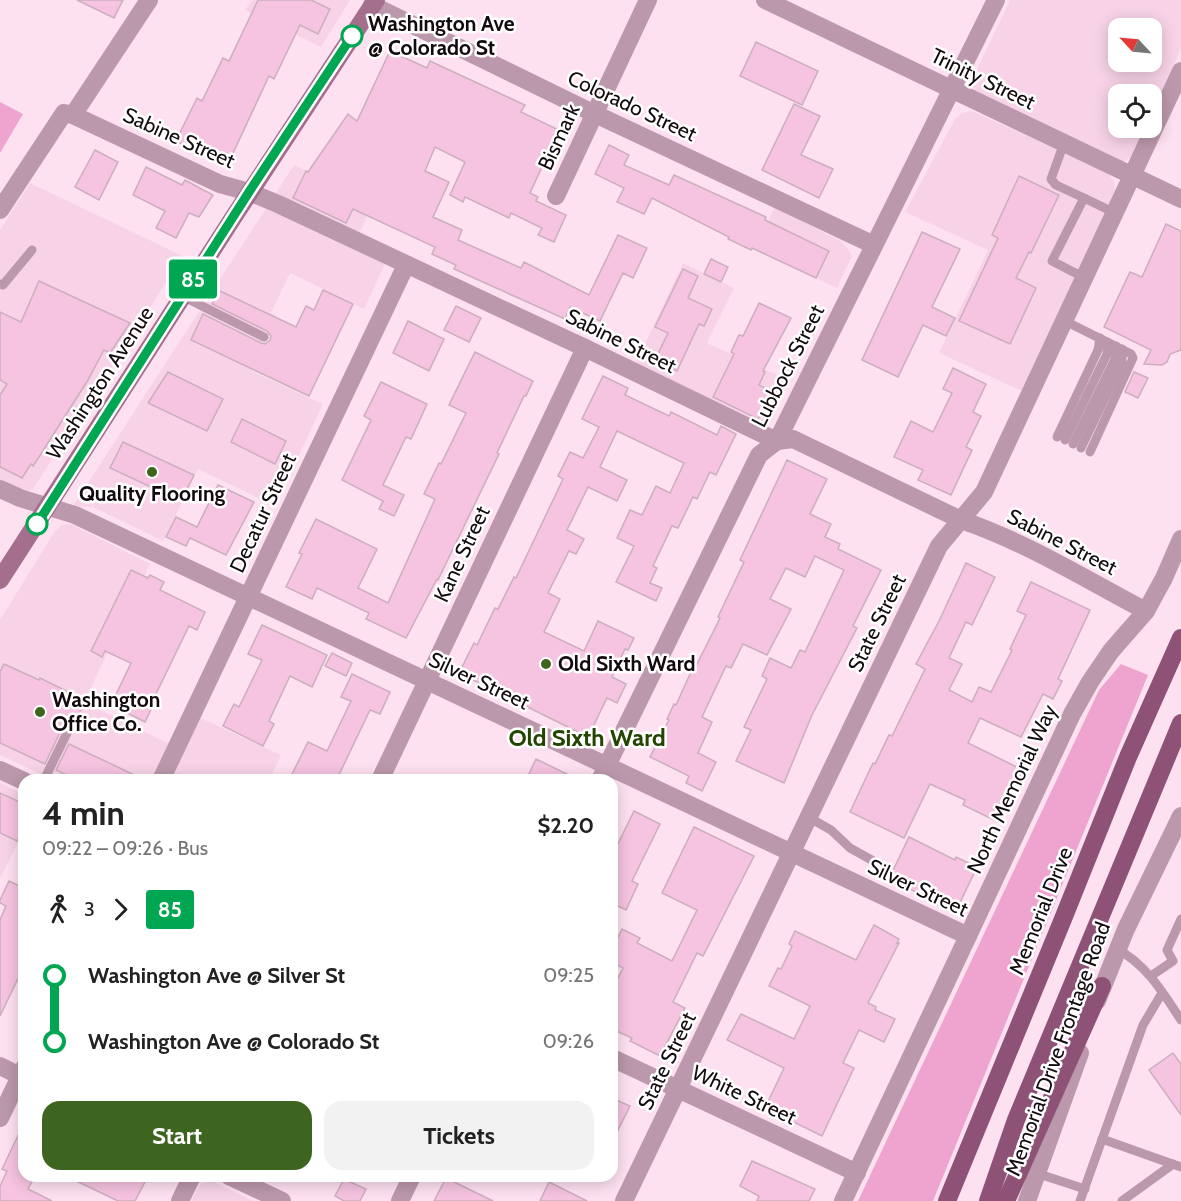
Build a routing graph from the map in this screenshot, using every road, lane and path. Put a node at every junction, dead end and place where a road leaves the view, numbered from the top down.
1 (149, 0) edge
2 (648, 0) edge
3 (765, 0) edge
4 (996, 0) edge
5 (374, 3) edge
6 (786, 4) edge
7 (1181, 71) edge
8 (952, 89) junction
9 (595, 114) junction
10 (74, 115) junction
11 (1064, 143) junction
12 (1132, 176) junction
13 (249, 192) junction
14 (556, 196) dead end
15 (1084, 198) junction
16 (1181, 200) edge
17 (0, 210) edge
18 (1115, 213) junction
19 (874, 245) junction
20 (32, 250) dead end
21 (406, 265) junction
22 (1085, 278) junction
23 (0, 284) edge
24 (182, 296) junction
25 (1065, 321) junction
26 (264, 337) dead end
27 (1111, 344) junction
28 (585, 348) junction
29 (777, 441) junction
30 (1073, 444) junction
31 (0, 489) edge
32 (48, 507) junction
33 (961, 520) junction
34 (1181, 539) edge
35 (0, 580) edge
36 (248, 597) junction
37 (1146, 612) junction
38 (1181, 638) edge
39 (427, 681) junction
40 (1181, 723) edge
41 (69, 729) dead end
42 (0, 770) edge
43 (604, 773) edge
44 (47, 774) edge
45 (164, 774) edge
46 (383, 774) edge
47 (18, 778) edge
48 (618, 779) edge
49 (1181, 816) edge
50 (808, 817) junction
51 (791, 853) junction
52 (877, 863) dead end
53 (1181, 919) edge
54 (968, 936) junction
55 (1117, 950) junction
56 (1181, 953) edge
57 (1173, 961) junction
58 (1151, 976) junction
59 (1102, 986) junction
60 (1162, 993) junction
61 (1181, 1020) edge
62 (618, 1061) edge
63 (0, 1066) edge
64 (18, 1072) edge
65 (18, 1084) edge
66 (678, 1089) junction
67 (0, 1119) edge
68 (1102, 1139) junction
69 (1177, 1166) edge
70 (857, 1173) junction
71 (1036, 1173) junction
72 (189, 1182) edge
73 (242, 1182) edge
74 (409, 1182) edge
75 (1084, 1189) junction
76 (947, 1199) edge
77 (180, 1201) edge
78 (282, 1201) edge
79 (400, 1201) edge
80 (624, 1201) edge
81 (843, 1201) edge
82 (988, 1201) edge
83 (1006, 1201) edge
84 (1027, 1201) edge
85 (1080, 1201) edge
86 (1122, 1201) edge

1 - 10 street
2 - 9 street, Bismark
3 - 6 street, Trinity Street
4 - 8 street, Lubbock Street
5 - 9 street, Colorado Street
5 - 13 main road, Washington Avenue
6 - 8 street, Trinity Street
7 - 12 street, State Street
8 - 11 street, Trinity Street
8 - 19 street, Lubbock Street
9 - 14 street, Bismark
9 - 19 street, Colorado Street
10 - 13 street, Sabine Street
10 - 17 street
11 - 12 street, Trinity Street
11 - 15 lane
12 - 16 street, Trinity Street
12 - 18 street, State Street
13 - 21 street, Sabine Street
13 - 24 main road, Washington Avenue
15 - 18 lane
15 - 22 lane
18 - 22 street, State Street
19 - 29 street, Lubbock Street
20 - 23 lane
21 - 28 street, Sabine Street
21 - 36 street, Decatur Street
22 - 25 street, State Street
24 - 26 lane
24 - 32 main road, Washington Avenue
25 - 27 lane
25 - 33 street, State Street
27 - 30 lane
27 - 30 lane
27 - 30 lane
28 - 29 street, Sabine Street
28 - 39 street, Kane Street
29 - 33 street, Sabine Street
29 - 43 street, Lubbock Street
31 - 32 street, Silver Street
32 - 35 main road, Washington Avenue
32 - 36 street, Silver Street
33 - 37 street, Sabine Street
33 - 50 street, State Street
34 - 37 street, North Memorial Way
36 - 39 street, Silver Street
36 - 45 street, Decatur Street
37 - 54 street, North Memorial Way
38 - 76 main road, Memorial Drive
39 - 43 street, Silver Street
39 - 46 street, Kane Street
40 - 82 main road
41 - 44 lane
42 - 47 street
48 - 51 street, Silver Street
49 - 55 street, Memorial Drive Frontage Road
50 - 51 street, State Street
50 - 52 lane
51 - 54 street, Silver Street
51 - 66 street, State Street
53 - 57 lane
54 - 70 street, North Memorial Way
55 - 58 lane
55 - 59 street, Memorial Drive Frontage Road
56 - 57 lane
57 - 58 lane
58 - 60 lane
59 - 71 street, Memorial Drive Frontage Road
59 - 83 main road
60 - 61 lane
60 - 68 lane
62 - 66 street, White Street
63 - 64 street
65 - 67 street
66 - 70 street, White Street
66 - 80 street, State Street
68 - 69 lane
68 - 75 lane
69 - 86 lane
70 - 81 street, North Memorial Way
71 - 75 lane
71 - 84 street, Memorial Drive Frontage Road
72 - 77 street
73 - 78 street
74 - 79 street
75 - 85 lane

